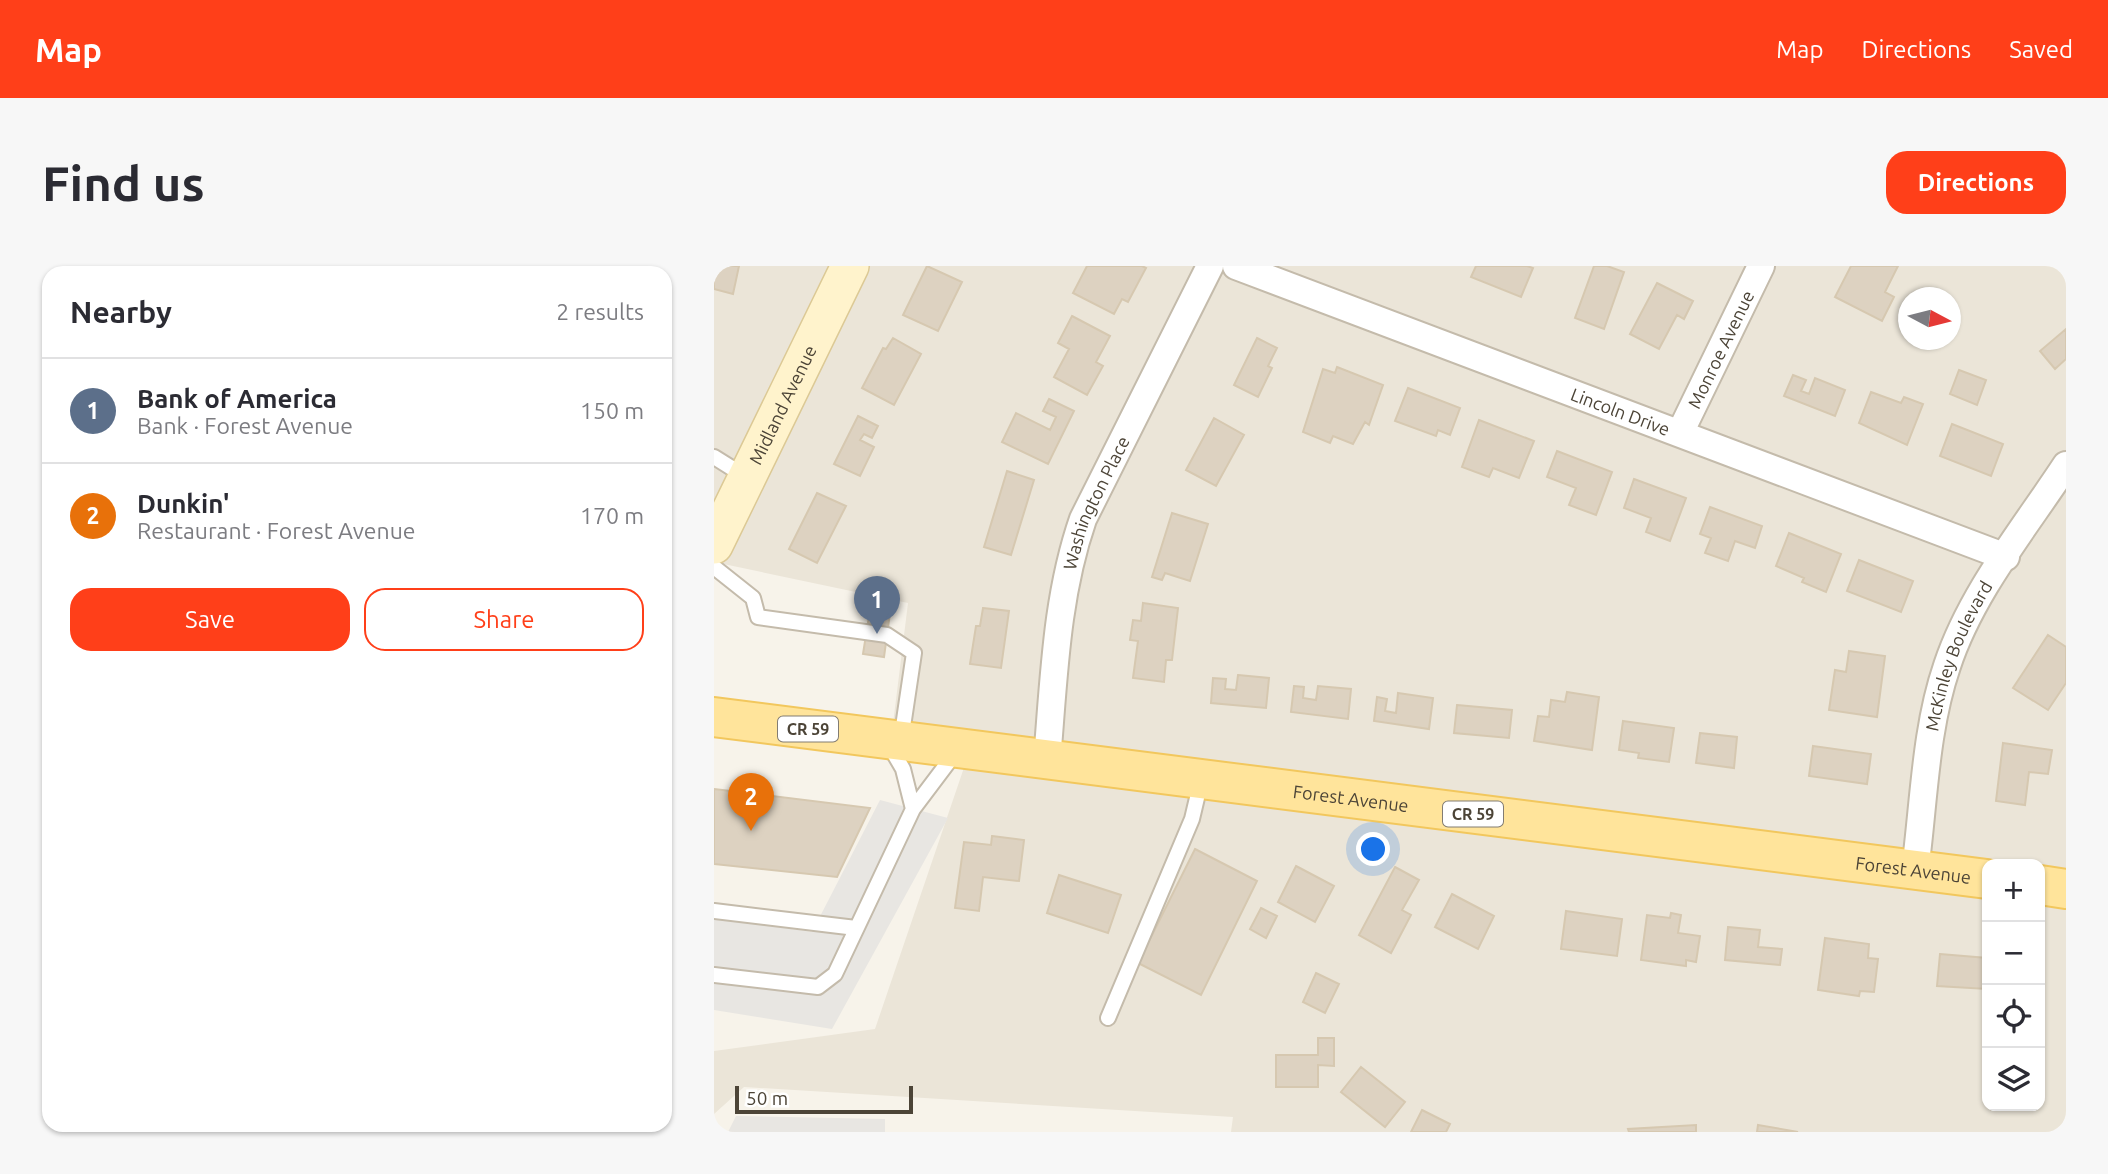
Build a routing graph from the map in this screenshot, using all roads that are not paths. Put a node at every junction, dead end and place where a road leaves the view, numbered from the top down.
1 (850, 266) edge
2 (1210, 266) edge
3 (1236, 266) edge
4 (1762, 266) edge
5 (1680, 433) junction
6 (714, 457) edge
7 (2066, 465) edge
8 (747, 478) junction
9 (714, 545) edge
10 (2006, 557) junction
11 (714, 567) edge
12 (714, 717) edge
13 (893, 740) junction
14 (959, 748) junction
15 (1047, 760) junction
16 (1202, 779) junction
17 (913, 809) junction
18 (1915, 870) junction
19 (1982, 878) edge
20 (2045, 887) edge
21 (2066, 889) edge
22 (714, 911) edge
23 (856, 928) junction
24 (714, 975) edge
25 (1108, 1018) dead end

1 - 8 street, Midland Avenue
2 - 15 street, Washington Place
3 - 5 street, Lincoln Drive
4 - 5 street, Monroe Avenue
5 - 10 street, Lincoln Drive
6 - 8 lane
7 - 10 street, McKinley Boulevard
8 - 9 street, Midland Avenue
10 - 18 street, McKinley Boulevard
11 - 13 lane
12 - 13 main road, Forest Avenue / CR 59
13 - 14 main road, Forest Avenue / CR 59
13 - 17 lane
14 - 15 main road, Forest Avenue / CR 59
14 - 17 lane
15 - 16 main road, Forest Avenue / CR 59
16 - 18 main road, Forest Avenue / CR 59
16 - 25 lane
17 - 23 lane
18 - 19 main road, Forest Avenue / CR 59
20 - 21 main road
22 - 23 lane
23 - 24 lane

